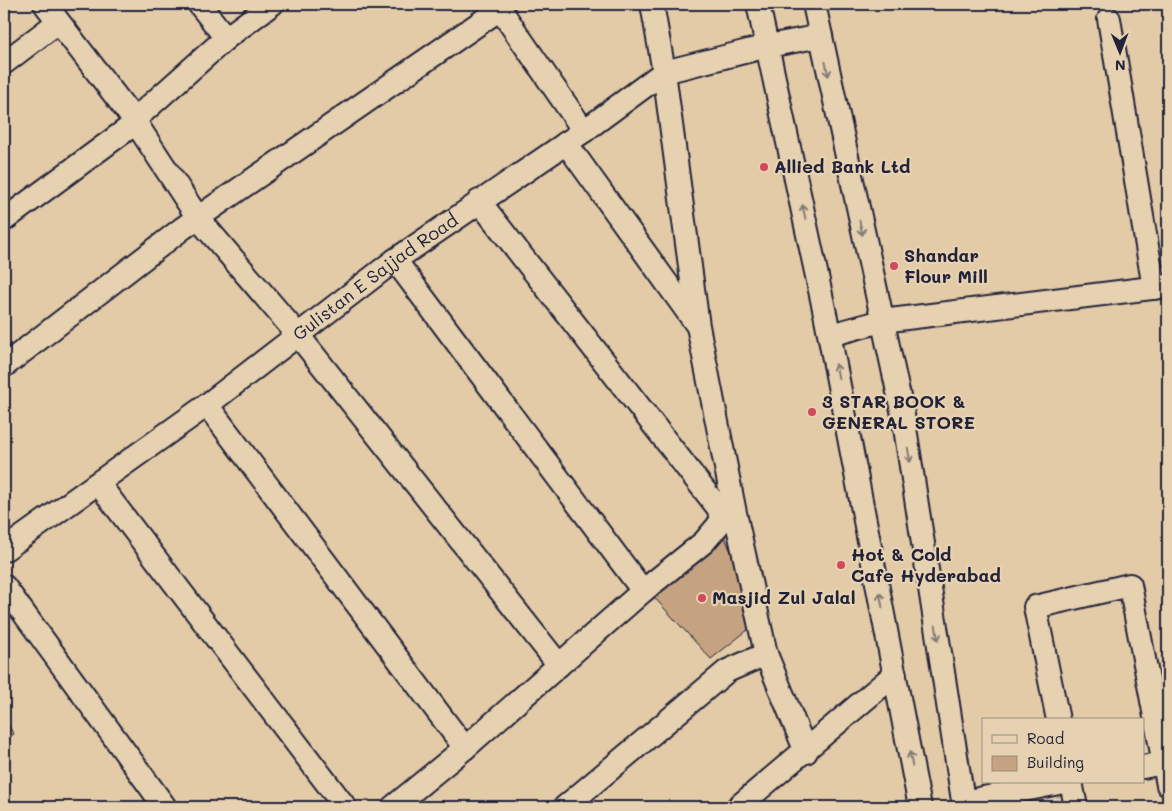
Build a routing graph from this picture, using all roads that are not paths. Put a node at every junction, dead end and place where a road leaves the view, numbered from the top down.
1 (45, 4) edge
2 (199, 4) edge
3 (272, 4) edge
4 (652, 4) edge
5 (758, 4) edge
6 (814, 4) edge
7 (500, 6) edge
8 (1109, 20) dead end
9 (58, 22) junction
10 (820, 36) junction
11 (226, 38) junction
12 (768, 46) junction
13 (4, 62) edge
14 (664, 72) junction
15 (130, 125) junction
16 (575, 137) junction
17 (479, 201) junction
18 (198, 218) junction
19 (4, 220) edge
20 (395, 260) junction
21 (1161, 287) edge
22 (882, 321) junction
23 (698, 326) junction
24 (298, 335) junction
25 (830, 335) junction
26 (4, 366) edge
27 (207, 405) junction
28 (98, 483) junction
29 (4, 550) edge
30 (4, 586) edge
31 (643, 591) junction
32 (766, 654) junction
33 (559, 665) junction
34 (895, 674) junction
35 (1058, 718) edge
36 (465, 748) junction
37 (806, 752) junction
38 (1158, 764) edge
39 (1055, 784) edge
40 (1071, 784) edge
41 (1168, 785) edge
42 (964, 804) edge
43 (165, 807) edge
44 (345, 807) edge
45 (393, 807) edge
46 (565, 807) edge
47 (738, 807) edge
48 (920, 807) edge
49 (1076, 807) edge

1 - 9 street
2 - 11 street
3 - 11 street
4 - 14 street
5 - 12 street
6 - 10 street
7 - 16 street
7 - 18 street
8 - 21 street
9 - 13 street
9 - 15 street
10 - 12 street, Gulistan E Sajjad Road
10 -> 22 street
11 - 15 street
12 - 14 street, Gulistan E Sajjad Road
25 -> 12 street
14 - 16 street, Gulistan E Sajjad Road
14 - 23 street
15 - 18 street
15 - 19 street
16 - 17 street, Gulistan E Sajjad Road
16 - 23 street
17 - 20 street, Gulistan E Sajjad Road
17 - 31 street
18 - 24 street
18 - 26 street
20 - 24 street, Gulistan E Sajjad Road
20 - 31 street
21 - 22 street
22 - 25 street
22 -> 42 street
23 - 32 street
24 - 27 street, Gulistan E Sajjad Road
24 - 33 street
34 -> 25 street
27 - 28 street, Gulistan E Sajjad Road
27 - 36 street
28 - 29 street, Gulistan E Sajjad Road
28 - 44 street
30 - 43 street
31 - 33 street
32 - 37 street
32 - 46 street
33 - 36 street
34 - 37 street
48 -> 34 street
35 - 38 street
36 - 45 street
37 - 47 street
38 - 41 street
39 - 42 street
40 - 49 street

